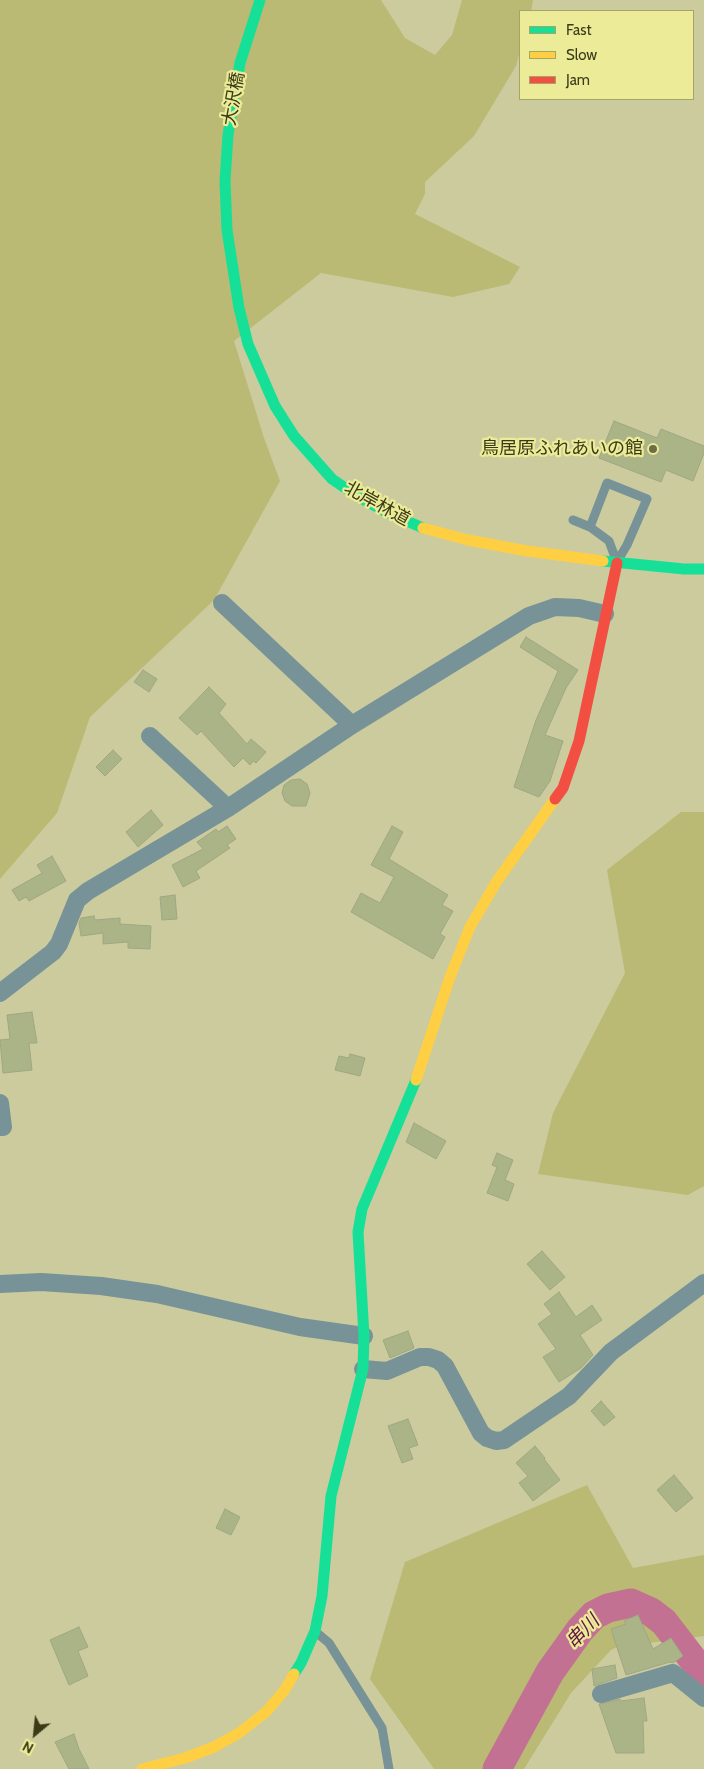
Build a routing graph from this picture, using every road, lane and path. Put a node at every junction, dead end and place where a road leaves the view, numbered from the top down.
1 (260, 0) edge
2 (227, 230) joint
3 (573, 520) dead end
4 (590, 527) junction
5 (617, 563) junction
6 (704, 568) edge
7 (222, 603) dead end
8 (605, 614) junction
9 (352, 724) junction
10 (150, 736) dead end
11 (228, 808) junction
12 (0, 993) edge
13 (0, 1104) edge
14 (0, 1127) edge
15 (704, 1282) edge
16 (0, 1284) edge
17 (364, 1336) junction
18 (363, 1369) junction
19 (315, 1630) junction
20 (601, 1694) dead end
21 (704, 1698) edge
22 (142, 1769) edge
23 (389, 1769) edge

1 - 2 street, 大沢橋
2 - 5 street, 北岸林道
3 - 4 lane
4 - 5 lane
4 - 5 lane
5 - 6 street, 北岸林道
5 - 8 street
7 - 9 street
8 - 9 street
8 - 17 street
9 - 11 street
10 - 11 street
11 - 12 street
13 - 14 street
15 - 18 street
16 - 17 street
17 - 18 street
18 - 19 street
19 - 22 street
19 - 23 lane
20 - 21 street

